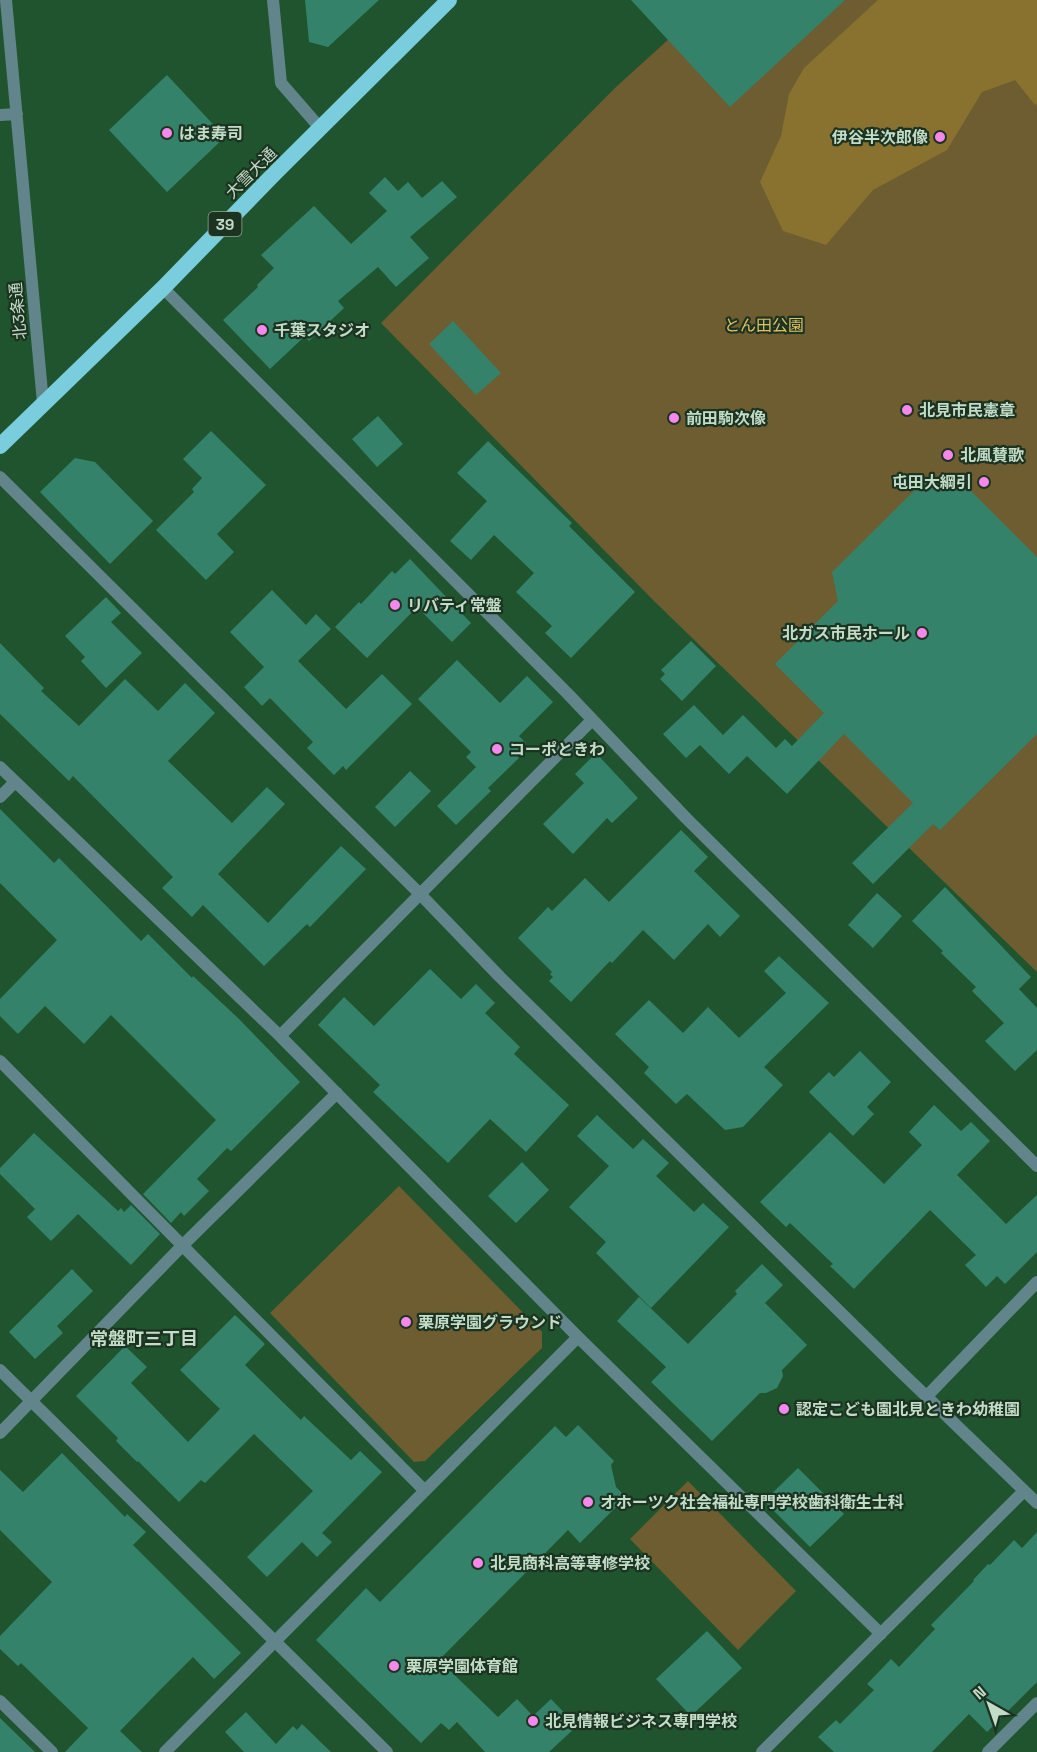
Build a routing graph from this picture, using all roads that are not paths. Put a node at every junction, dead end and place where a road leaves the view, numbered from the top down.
1 (6, 0) edge
2 (273, 0) edge
3 (449, 0) edge
4 (17, 114) junction
5 (0, 116) edge
6 (321, 129) junction
7 (163, 288) junction
8 (44, 403) junction
9 (0, 446) edge
10 (0, 477) edge
11 (592, 720) junction
12 (0, 766) edge
13 (15, 782) junction
14 (0, 797) edge
15 (420, 894) junction
16 (280, 1036) junction
17 (0, 1061) edge
18 (337, 1093) junction
19 (1037, 1166) edge
20 (182, 1246) junction
21 (1037, 1282) edge
22 (578, 1337) junction
23 (0, 1370) edge
24 (927, 1396) junction
25 (32, 1401) junction
26 (0, 1433) edge
27 (425, 1491) junction
28 (1024, 1491) junction
29 (1037, 1503) edge
30 (880, 1634) junction
31 (274, 1642) junction
32 (0, 1701) edge
33 (1037, 1703) edge
34 (768, 1750) edge
35 (52, 1752) edge
36 (165, 1752) edge
37 (387, 1752) edge
38 (988, 1752) edge

1 - 4 street, 北3条通
2 - 6 street
3 - 6 highway, 大雪大通 / 39
4 - 5 street
4 - 8 street, 北3条通
6 - 7 highway, 大雪大通 / 39
7 - 8 highway, 大雪大通 / 39
7 - 11 street
8 - 9 highway, 大雪大通 / 39
10 - 15 street
11 - 15 street
11 - 19 street
12 - 13 street
13 - 14 street
13 - 16 street
15 - 16 street
15 - 24 street
16 - 18 street
17 - 20 street
18 - 20 street
18 - 22 street
20 - 25 street
20 - 27 street
21 - 24 street
22 - 27 street
22 - 30 street
23 - 25 street
24 - 28 street
25 - 26 street
25 - 31 street
27 - 31 street
28 - 29 street
28 - 30 street
30 - 34 street
31 - 36 street
31 - 37 street
32 - 35 street
33 - 38 street

